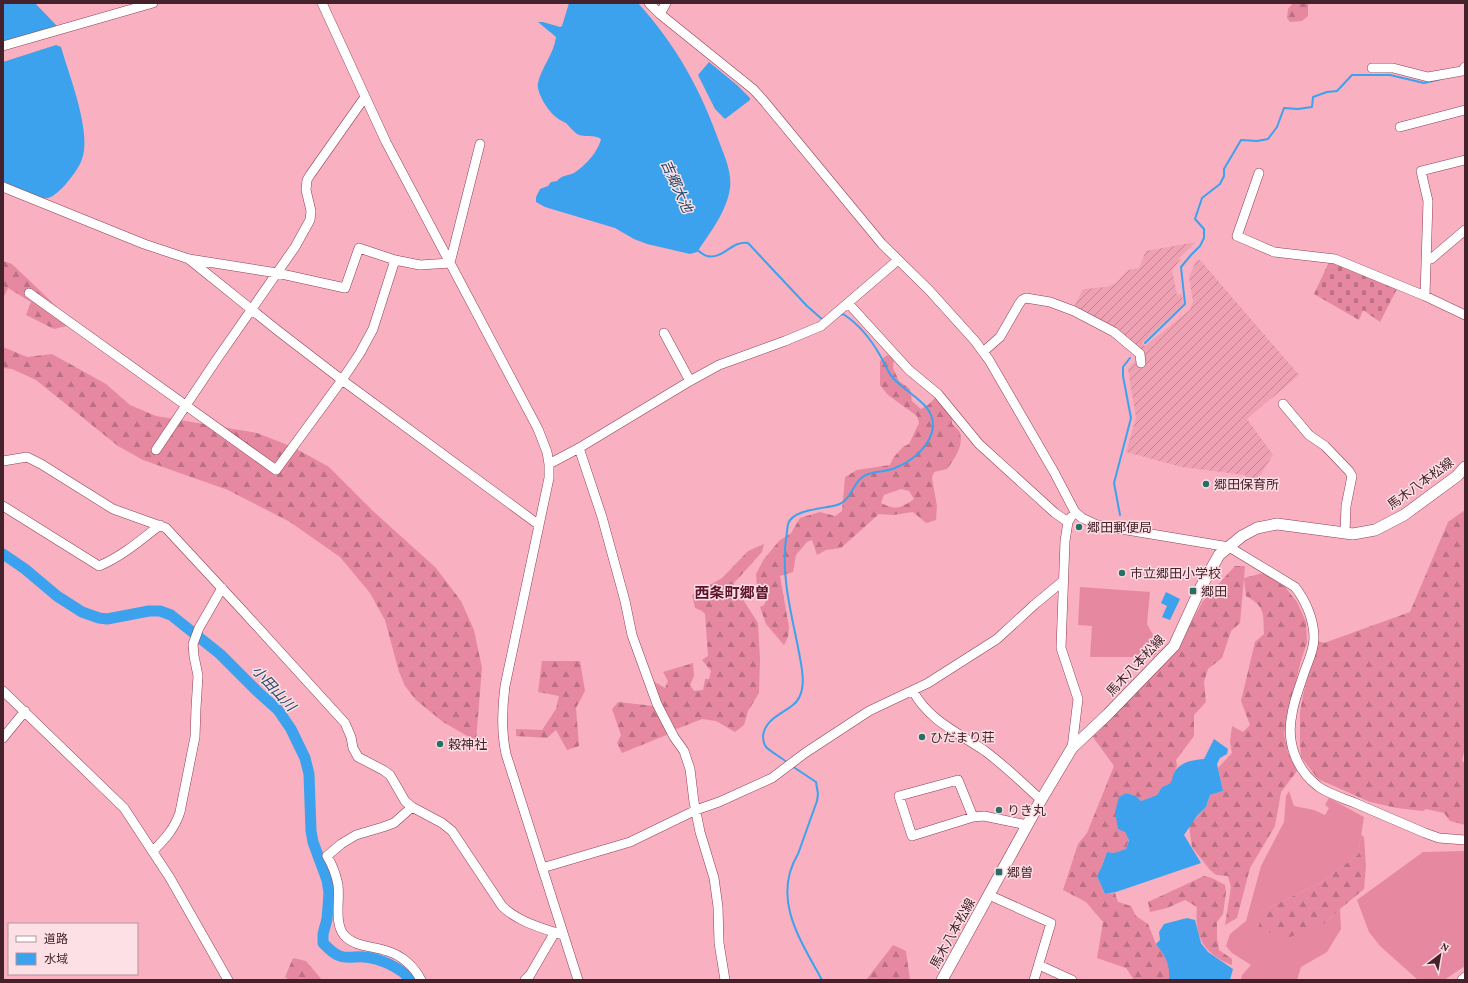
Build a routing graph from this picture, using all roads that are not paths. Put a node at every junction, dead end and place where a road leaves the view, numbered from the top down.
1 (153, 3) edge
2 (322, 3) edge
3 (649, 3) edge
4 (666, 3) edge
5 (139, 5) edge
6 (660, 14) junction
7 (3, 46) edge
8 (1465, 67) edge
9 (1372, 68) dead end
10 (365, 97) junction
11 (1465, 110) edge
12 (1400, 127) dead end
13 (480, 144) dead end
14 (1465, 160) edge
15 (1259, 173) dead end
16 (3, 187) edge
17 (1465, 230) edge
18 (189, 258) junction
19 (395, 260) junction
20 (898, 260) junction
21 (1427, 260) junction
22 (450, 263) junction
23 (277, 273) junction
24 (30, 293) dead end
25 (1425, 296) junction
26 (848, 303) junction
27 (251, 310) junction
28 (1465, 315) edge
29 (664, 333) dead end
30 (983, 352) junction
31 (1141, 363) dead end
32 (342, 380) junction
33 (690, 381) junction
34 (186, 404) junction
35 (1283, 404) dead end
36 (579, 448) junction
37 (156, 450) dead end
38 (3, 462) edge
39 (549, 464) junction
40 (1465, 467) edge
41 (3, 506) edge
42 (1075, 512) junction
43 (1068, 522) junction
44 (160, 525) junction
45 (540, 525) junction
46 (1345, 533) junction
47 (1229, 547) junction
48 (1063, 581) junction
49 (222, 588) junction
50 (3, 691) edge
51 (913, 691) junction
52 (25, 711) junction
53 (3, 738) edge
54 (1072, 748) junction
55 (1041, 800) junction
56 (412, 807) junction
57 (696, 810) junction
58 (973, 817) junction
59 (1027, 826) junction
60 (1465, 840) edge
61 (153, 851) junction
62 (542, 868) junction
63 (989, 895) junction
64 (559, 934) junction
65 (1039, 965) junction
66 (1465, 977) edge
67 (225, 978) edge
68 (421, 980) edge
69 (525, 980) edge
70 (578, 980) edge
71 (725, 980) edge
72 (942, 980) edge
73 (1034, 980) edge
74 (1072, 980) edge
75 (1462, 980) edge

1 - 5 street
2 - 10 street
3 - 6 street
4 - 6 street
5 - 7 street
6 - 20 street
8 - 9 street
10 - 22 street
10 - 23 street
11 - 12 street
13 - 22 street
14 - 21 street
15 - 25 street
16 - 18 street
17 - 21 street
18 - 23 street
18 - 27 street
19 - 22 street
19 - 23 street
19 - 32 street
20 - 26 street
20 - 30 street
21 - 25 street
22 - 39 street
23 - 27 street
24 - 34 street
25 - 28 street
26 - 33 street
26 - 43 street
27 - 32 street
27 - 34 street
29 - 33 street
30 - 31 street
30 - 42 street
32 - 34 street
32 - 45 street
33 - 36 street
34 - 37 street
35 - 46 street
36 - 39 street
36 - 57 street
38 - 44 street
39 - 45 street
40 - 46 main road, 馬木八本松線
41 - 44 street
42 - 43 street
42 - 47 street
43 - 48 street
44 - 49 street
45 - 62 street
46 - 47 main road, 馬木八本松線
47 - 54 main road, 馬木八本松線
47 - 60 street
48 - 51 street
48 - 54 street
49 - 56 street
49 - 61 street
50 - 52 street
51 - 55 street
51 - 57 street
52 - 53 street
52 - 61 street
54 - 55 main road, 馬木八本松線
55 - 59 main road, 馬木八本松線
56 - 64 street
56 - 68 street
57 - 62 street
57 - 71 street
58 - 58 street
58 - 59 street
59 - 63 main road, 馬木八本松線
61 - 67 street
62 - 64 street
63 - 65 street
63 - 72 main road, 馬木八本松線
64 - 69 street
64 - 70 street
65 - 73 street
65 - 74 street
66 - 75 street

